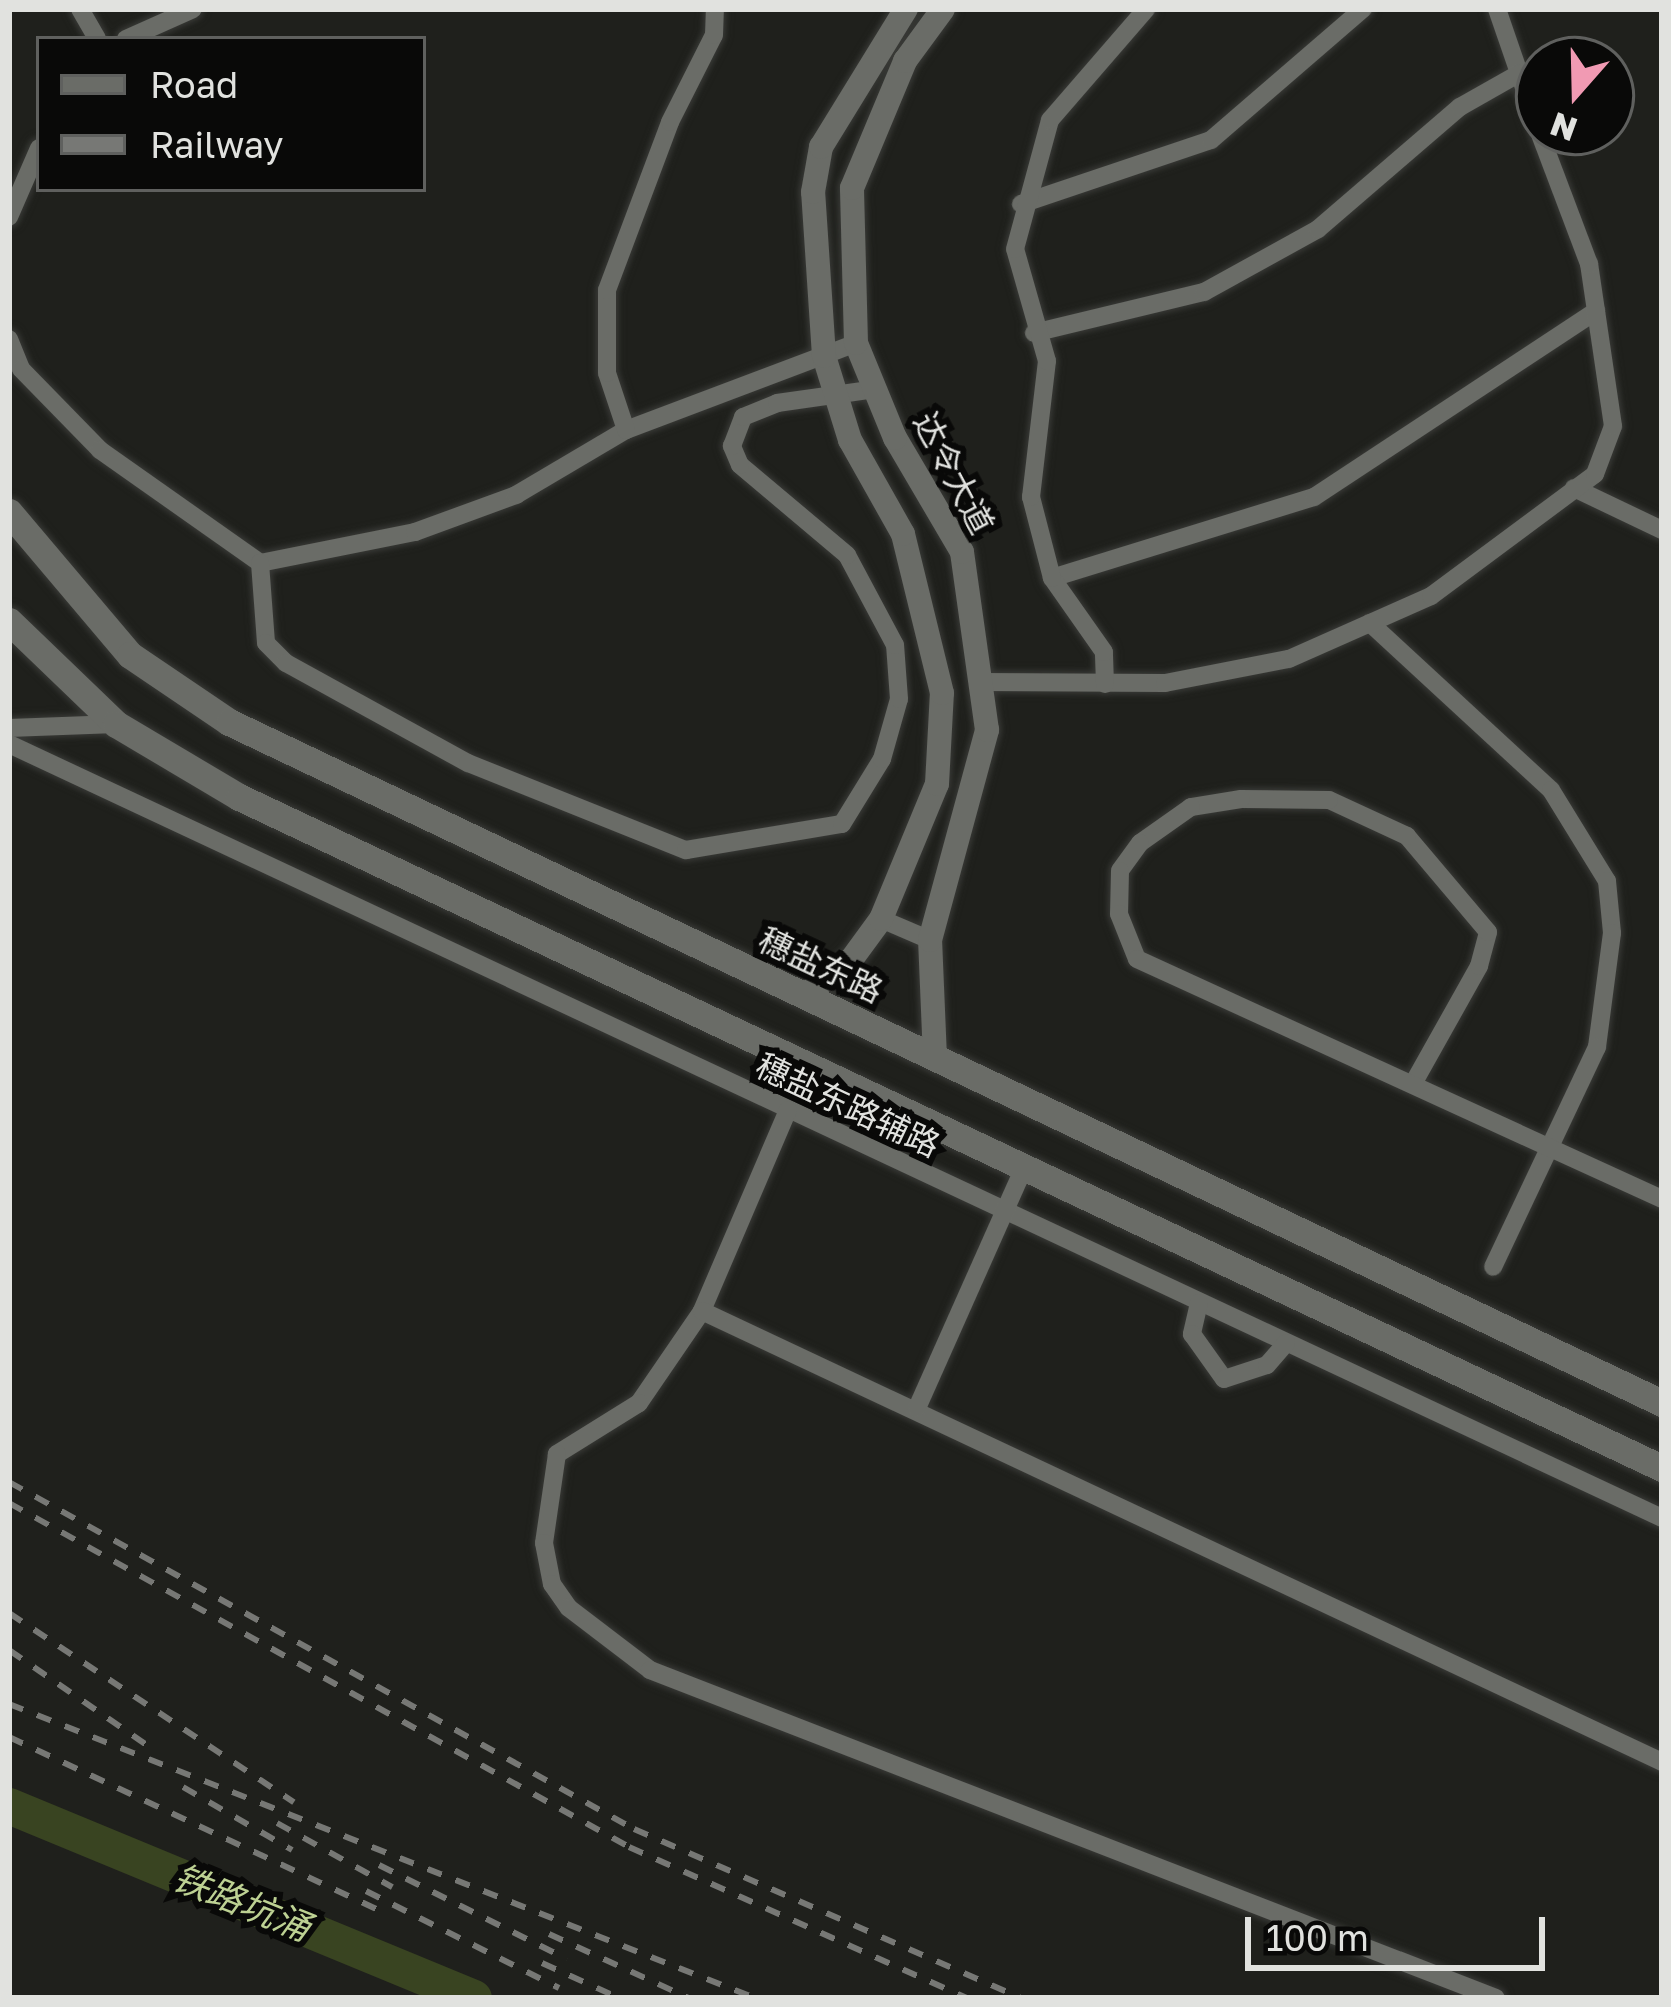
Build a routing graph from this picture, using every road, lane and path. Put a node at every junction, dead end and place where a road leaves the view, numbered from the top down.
1 (80, 9) edge
2 (193, 9) edge
3 (715, 9) edge
4 (906, 9) edge
5 (943, 9) edge
6 (1146, 9) edge
7 (1363, 9) edge
8 (1497, 9) edge
9 (95, 36) edge
10 (133, 36) edge
11 (1515, 65) edge
12 (1515, 76) edge
13 (36, 155) edge
14 (1548, 156) edge
15 (1021, 204) junction
16 (9, 218) edge
17 (1596, 311) junction
18 (1034, 333) junction
19 (9, 339) edge
20 (856, 343) junction
21 (824, 356) junction
22 (875, 389) junction
23 (836, 394) junction
24 (626, 430) junction
25 (1574, 488) junction
26 (9, 512) edge
27 (1662, 530) edge
28 (260, 563) junction
29 (1052, 578) junction
30 (9, 622) edge
31 (1370, 623) junction
32 (980, 682) junction
33 (1106, 684) junction
34 (116, 724) junction
35 (9, 728) edge
36 (9, 744) edge
37 (881, 919) junction
38 (930, 940) junction
39 (803, 996) junction
40 (935, 1058) junction
41 (1414, 1082) junction
42 (788, 1110) junction
43 (1554, 1149) junction
44 (1024, 1168) junction
45 (1662, 1199) edge
46 (999, 1209) junction
47 (1493, 1267) dead end
48 (1199, 1303) junction
49 (702, 1311) junction
50 (1286, 1343) junction
51 (1662, 1403) edge
52 (917, 1408) junction
53 (1662, 1468) edge
54 (1662, 1518) edge
55 (1662, 1762) edge
56 (1496, 1998) edge

1 - 9 street
2 - 10 street
3 - 24 street
4 - 21 street
5 - 20 street, 达令大道
6 - 15 street
7 - 15 street
8 - 11 street
12 - 18 street
13 - 16 street
14 - 17 street
15 - 18 street
17 - 25 street
17 - 29 street
18 - 29 street
19 - 28 street
20 - 21 street
20 - 22 street, 达令大道
21 - 23 street
21 - 24 street
22 - 23 street
22 - 32 street, 达令大道
23 - 28 street
23 - 37 street
24 - 28 street
25 - 27 street
25 - 31 street
26 - 39 main road, 穗盐东路
29 - 33 street
30 - 34 main road
31 - 33 street
31 - 43 street
32 - 33 street
32 - 38 street, 达令大道
34 - 35 street
34 - 44 main road
36 - 42 street, 穗盐东路辅路
37 - 38 street
37 - 39 street
38 - 40 street, 达令大道
39 - 40 main road, 穗盐东路
40 - 51 main road, 穗盐东路
41 - 41 street
41 - 43 street
42 - 46 street, 穗盐东路辅路
42 - 49 street
43 - 45 street
43 - 47 street
44 - 46 street
44 - 53 main road
46 - 48 street, 穗盐东路辅路
46 - 52 street
48 - 50 street, 穗盐东路辅路
48 - 50 street
49 - 52 street
49 - 56 street
50 - 54 street, 穗盐东路辅路
52 - 55 street

